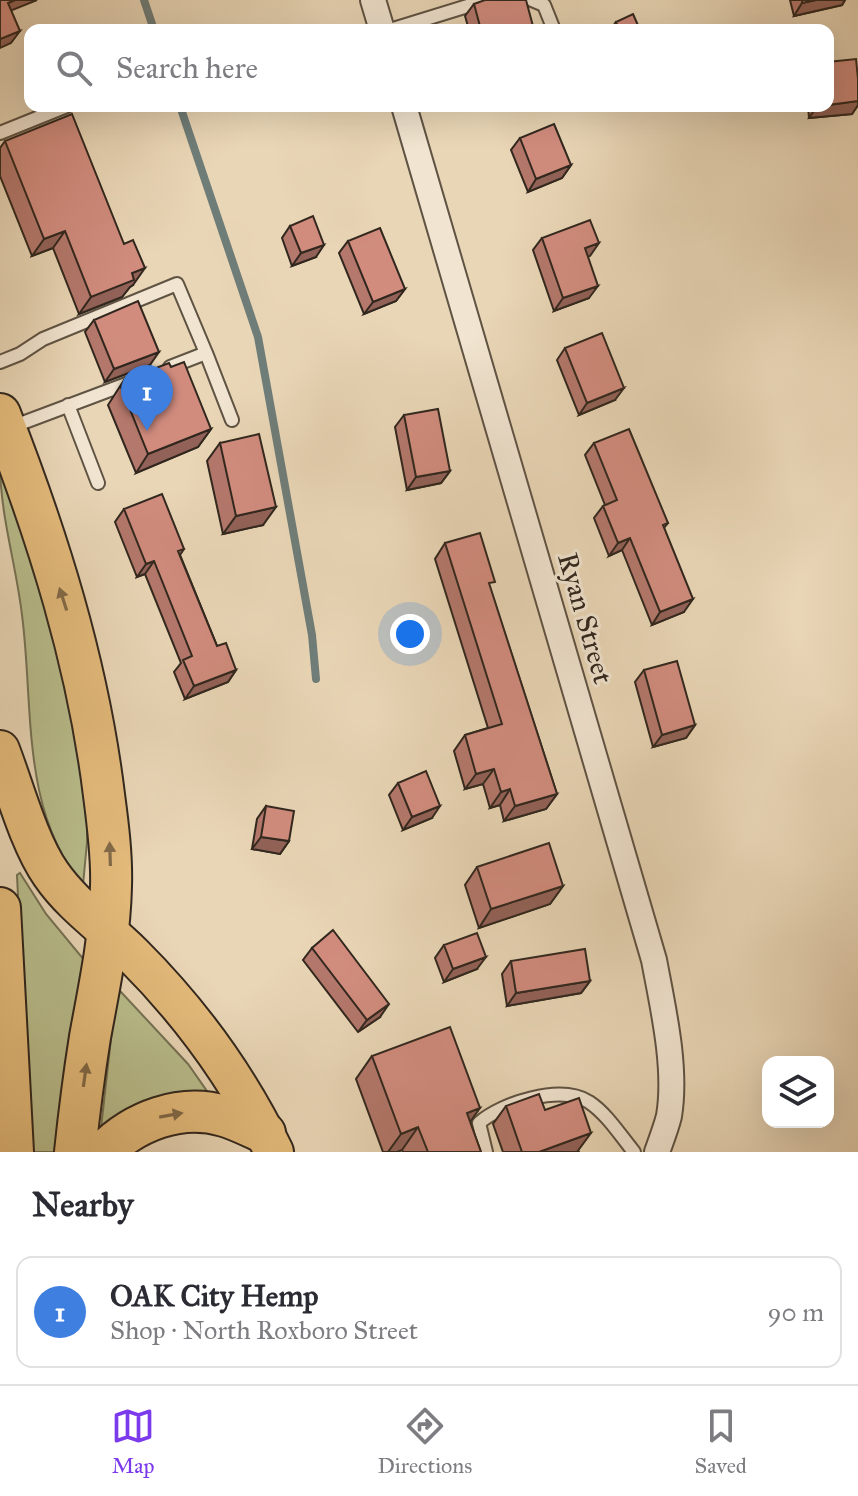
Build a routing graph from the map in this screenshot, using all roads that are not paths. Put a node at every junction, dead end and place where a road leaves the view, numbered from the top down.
1 (373, 0) edge
2 (487, 0) edge
3 (532, 0) edge
4 (380, 24) edge
5 (409, 24) edge
6 (552, 24) edge
7 (52, 112) edge
8 (406, 112) edge
9 (0, 133) edge
10 (206, 353) junction
11 (0, 362) edge
12 (68, 405) junction
13 (232, 420) dead end
14 (3, 422) edge
15 (98, 483) dead end
16 (0, 750) edge
17 (0, 908) edge
18 (106, 931) junction
19 (2, 981) edge
20 (269, 1142) edge
21 (13, 1152) edge
22 (75, 1152) edge
23 (104, 1152) edge
24 (486, 1152) edge
25 (634, 1152) edge
26 (657, 1152) edge

1 - 4 street
2 - 5 lane
3 - 6 lane
7 - 9 lane
8 - 26 street, Ryan Street
10 - 11 lane
10 - 12 lane
10 - 13 lane
12 - 14 lane
12 - 15 lane
18 -> 14 highway
16 - 18 main road
17 - 19 highway
18 - 20 main road
22 -> 18 highway
19 - 21 highway
23 -> 20 highway
24 - 25 lane

